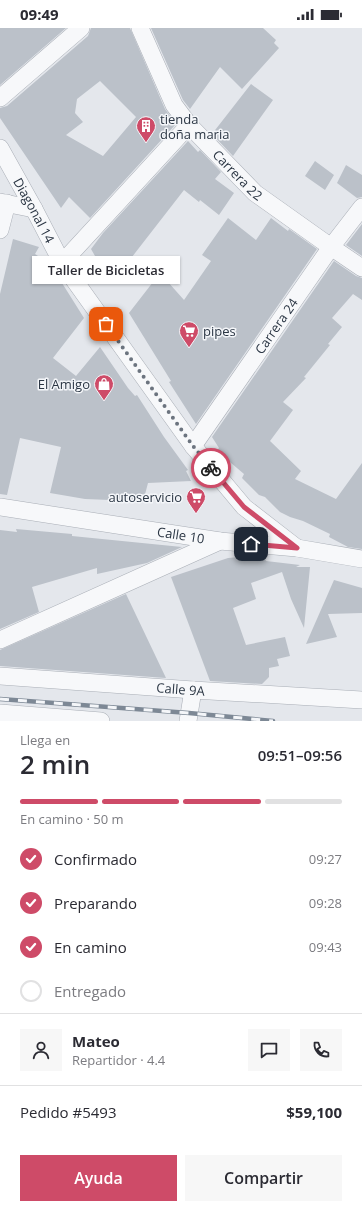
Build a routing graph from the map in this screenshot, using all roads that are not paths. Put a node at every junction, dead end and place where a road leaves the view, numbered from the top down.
1 (81, 28) edge
2 (140, 28) edge
3 (0, 98) edge
4 (189, 125) junction
5 (0, 148) edge
6 (3, 202) edge
7 (362, 207) edge
8 (34, 209) junction
9 (0, 230) edge
10 (330, 248) junction
11 (62, 262) junction
12 (362, 268) edge
13 (193, 446) junction
14 (0, 507) edge
15 (220, 541) junction
16 (297, 548) junction
17 (362, 559) edge
18 (0, 640) edge
19 (0, 676) edge
20 (193, 690) junction
21 (362, 700) edge
22 (0, 713) edge
23 (101, 721) edge
24 (188, 721) edge

1 - 3 street
2 - 4 street, Carrera 22
4 - 10 street, Carrera 22
4 - 11 street
5 - 8 street, Diagonal 14
6 - 8 street
6 - 9 street
7 - 10 street, Carrera 24
8 - 11 street, Diagonal 14
10 - 12 street, Carrera 22
10 - 13 street, Carrera 24
11 - 13 street, Diagonal 14
13 - 16 street, Diagonal 14
14 - 15 street, Calle 10
15 - 16 street, Calle 10
15 - 18 street
16 - 17 street, Calle 10
19 - 20 street, Calle 9A
20 - 21 street, Calle 9A
20 - 24 street
22 - 23 street

